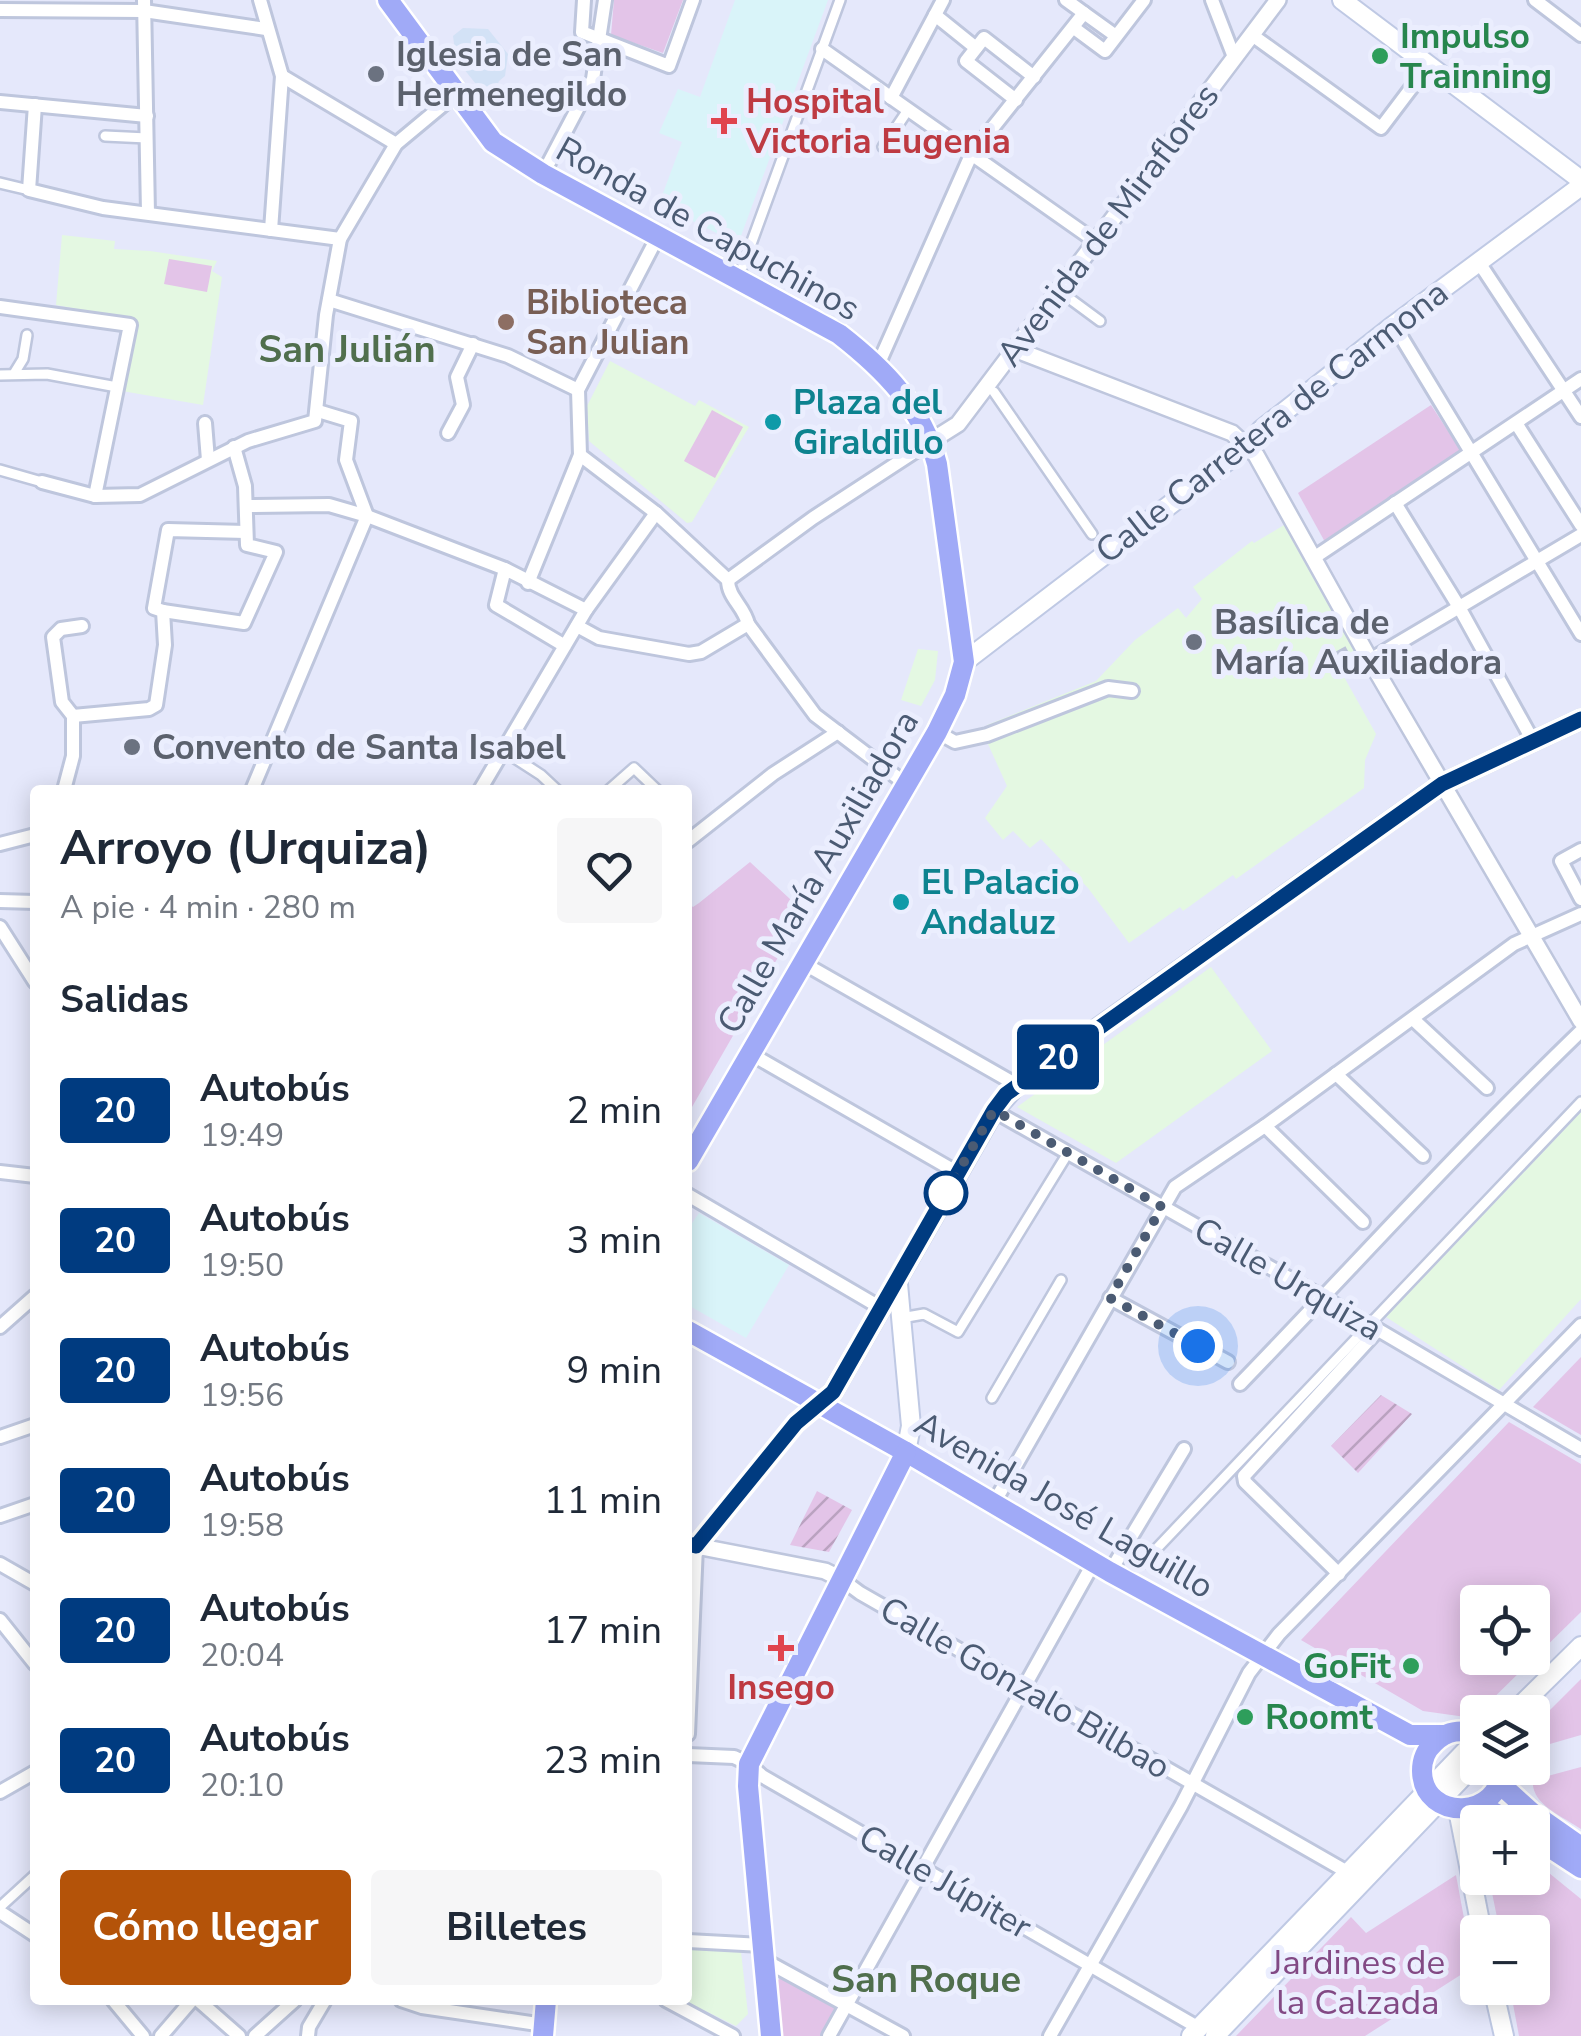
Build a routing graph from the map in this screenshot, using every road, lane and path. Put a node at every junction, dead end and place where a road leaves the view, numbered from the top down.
1 (260, 0) edge
2 (388, 0) edge
3 (584, 0) edge
4 (605, 0) edge
5 (693, 0) edge
6 (840, 0) edge
7 (943, 0) edge
8 (1066, 0) edge
9 (1144, 0) edge
10 (1212, 0) edge
11 (1278, 0) edge
12 (1342, 0) edge
13 (1535, 0) edge
14 (144, 6) edge
15 (0, 10) edge
16 (1084, 13) junction
17 (936, 15) junction
18 (1074, 28) junction
19 (266, 29) junction
20 (1252, 34) junction
21 (1581, 35) edge
22 (1116, 36) junction
23 (601, 42) junction
24 (976, 48) junction
25 (822, 49) junction
26 (1234, 57) junction
27 (282, 76) junction
28 (1034, 77) junction
29 (1415, 83) dead end
30 (456, 94) junction
31 (891, 98) junction
32 (1016, 100) junction
33 (0, 102) edge
34 (35, 105) junction
35 (908, 110) junction
36 (147, 116) junction
37 (105, 136) dead end
38 (147, 138) junction
39 (396, 144) junction
40 (883, 146) dead end
41 (971, 155) junction
42 (543, 174) junction
43 (0, 183) edge
44 (1581, 183) edge
45 (29, 190) junction
46 (148, 214) junction
47 (271, 230) junction
48 (658, 236) junction
49 (340, 239) junction
50 (1094, 241) junction
51 (1478, 261) junction
52 (743, 266) dead end
53 (1058, 290) junction
54 (329, 300) junction
55 (0, 307) edge
56 (1100, 321) dead end
57 (1394, 325) junction
58 (27, 335) dead end
59 (473, 344) junction
60 (1014, 348) junction
61 (878, 365) junction
62 (15, 372) junction
63 (0, 375) edge
64 (1581, 379) edge
65 (117, 387) junction
66 (578, 390) junction
67 (1564, 391) junction
68 (994, 392) dead end
69 (313, 417) junction
70 (1581, 417) edge
71 (205, 423) dead end
72 (1516, 423) junction
73 (448, 432) dead end
74 (930, 441) junction
75 (1246, 446) junction
76 (234, 447) junction
77 (1472, 452) junction
78 (580, 454) junction
79 (208, 460) junction
80 (0, 470) edge
81 (42, 482) joint
82 (95, 496) junction
83 (1395, 503) junction
84 (246, 506) junction
85 (656, 513) junction
86 (368, 516) junction
87 (1581, 525) edge
88 (246, 532) junction
89 (1092, 534) dead end
90 (1581, 535) edge
91 (1315, 557) junction
92 (1537, 561) junction
93 (505, 569) junction
94 (728, 580) junction
95 (528, 583) junction
96 (1458, 607) junction
97 (586, 610) junction
98 (163, 611) junction
99 (748, 624) junction
100 (82, 626) dead end
101 (577, 626) junction
102 (1581, 634) edge
103 (565, 646) junction
104 (970, 657) junction
105 (1370, 660) junction
106 (1132, 691) dead end
107 (73, 716) junction
108 (1581, 719) edge
109 (838, 732) junction
110 (937, 732) junction
111 (1533, 741) junction
112 (504, 751) junction
113 (906, 784) junction
114 (1442, 784) junction
115 (65, 785) edge
116 (254, 785) edge
117 (483, 785) edge
118 (551, 785) edge
119 (615, 785) edge
120 (652, 785) edge
121 (692, 834) edge
122 (30, 836) edge
123 (0, 844) edge
124 (1581, 850) edge
125 (1581, 899) edge
126 (0, 900) edge
127 (30, 902) edge
128 (1581, 914) edge
129 (0, 927) edge
130 (1532, 936) junction
131 (803, 963) junction
132 (30, 974) edge
133 (1413, 1020) junction
134 (1581, 1021) edge
135 (1581, 1030) edge
136 (751, 1054) junction
137 (1336, 1074) junction
138 (1016, 1085) junction
139 (1487, 1088) joint
140 (1581, 1102) edge
141 (1504, 1105) junction
142 (994, 1110) junction
143 (1265, 1126) junction
144 (1068, 1153) junction
145 (692, 1154) edge
146 (1424, 1156) joint
147 (0, 1172) edge
148 (958, 1173) junction
149 (1441, 1173) junction
150 (30, 1175) edge
151 (692, 1198) edge
152 (1162, 1207) junction
153 (1363, 1222) joint
154 (1377, 1236) junction
155 (900, 1272) junction
156 (1061, 1280) dead end
157 (1110, 1298) junction
158 (1324, 1298) junction
159 (30, 1300) edge
160 (878, 1314) junction
161 (900, 1325) junction
162 (1581, 1325) edge
163 (0, 1326) edge
164 (1372, 1327) junction
165 (694, 1338) edge
166 (1228, 1362) dead end
167 (1240, 1384) dead end
168 (992, 1398) dead end
169 (820, 1403) junction
170 (1502, 1404) junction
171 (30, 1427) edge
172 (0, 1436) edge
173 (1184, 1449) dead end
174 (1581, 1449) edge
175 (906, 1452) junction
176 (994, 1503) junction
177 (30, 1506) edge
178 (0, 1516) edge
179 (692, 1545) edge
180 (1143, 1563) dead end
181 (0, 1564) edge
182 (1102, 1567) junction
183 (1339, 1574) junction
184 (841, 1579) junction
185 (30, 1581) edge
186 (0, 1620) edge
187 (1581, 1646) edge
188 (1263, 1655) junction
189 (30, 1658) edge
190 (1024, 1686) junction
191 (1531, 1695) edge
192 (1460, 1732) edge
193 (1410, 1734) junction
194 (1444, 1734) junction
195 (692, 1755) edge
196 (1422, 1762) junction
197 (749, 1764) junction
198 (1460, 1768) edge
199 (30, 1775) edge
200 (1460, 1780) edge
201 (1192, 1783) junction
202 (1496, 1785) edge
203 (1508, 1785) edge
204 (0, 1792) edge
205 (1441, 1801) junction
206 (1480, 1805) joint
207 (1550, 1845) edge
208 (1579, 1860) edge
209 (921, 1868) junction
210 (1348, 1873) junction
211 (30, 1880) edge
212 (0, 1910) edge
213 (1477, 1915) edge
214 (30, 1928) edge
215 (692, 1941) edge
216 (763, 1953) junction
217 (1090, 1966) junction
218 (117, 2005) edge
219 (190, 2005) edge
220 (201, 2005) edge
221 (289, 2005) edge
222 (323, 2005) edge
223 (428, 2005) edge
224 (546, 2005) edge
225 (677, 2005) edge
226 (848, 2005) junction
227 (1496, 2005) edge
228 (544, 2030) edge
229 (1202, 2033) edge
230 (1502, 2035) edge
231 (143, 2036) edge
232 (161, 2036) edge
233 (239, 2036) edge
234 (254, 2036) edge
235 (308, 2036) edge
236 (733, 2036) edge
237 (771, 2036) edge
238 (830, 2036) edge
239 (903, 2036) edge
240 (1050, 2036) edge

1 - 19 street
2 - 30 main road, Ronda de Capuchinos
3 - 23 street
4 - 23 street
5 - 23 street
6 - 25 street
7 - 17 street
8 - 16 street
9 - 22 street
10 - 26 street
11 - 20 street, Avenida de Miraflores
12 - 44 main road
13 - 21 street
14 - 15 street
14 - 19 street
14 - 36 street
16 - 18 street
16 - 22 street
17 - 24 street
17 - 31 street
18 - 22 street
18 - 28 street
19 - 27 street
20 - 26 street, Avenida de Miraflores
20 - 29 street
23 - 42 street
24 - 28 street
24 - 32 street
25 - 31 street
25 - 52 street
26 - 50 street, Avenida de Miraflores
27 - 39 street
27 - 47 street
28 - 32 street
30 - 39 street
30 - 42 main road, Ronda de Capuchinos
31 - 35 street
32 - 41 street
33 - 34 street
34 - 36 street
34 - 45 street
35 - 40 street
35 - 41 street
36 - 38 street
37 - 38 street
38 - 46 street
39 - 49 street
41 - 50 street
41 - 61 street
42 - 48 main road, Ronda de Capuchinos
43 - 45 street
44 - 51 main road, Calle Carretera de Carmona
45 - 46 street
46 - 47 street
47 - 49 street
48 - 61 main road, Ronda de Capuchinos
48 - 66 street
49 - 54 street
50 - 53 street, Avenida de Miraflores
51 - 57 main road, Calle Carretera de Carmona
51 - 67 street
53 - 56 street
53 - 60 street, Avenida de Miraflores
54 - 59 street
54 - 69 street
55 - 65 street
57 - 75 main road, Calle Carretera de Carmona
57 - 77 street
58 - 62 street
59 - 66 street
59 - 73 street
60 - 74 street, Avenida de Miraflores
60 - 75 street
61 - 74 main road, Ronda de Capuchinos
62 - 63 street
62 - 65 street
64 - 67 street
65 - 82 street
66 - 78 street
67 - 70 street
67 - 72 street
68 - 89 street
69 - 76 street
69 - 86 street
71 - 79 street
72 - 77 street
72 - 87 street
74 - 94 street
74 - 104 main road, Ronda de Capuchinos
75 - 91 street
75 - 104 main road, Calle Carretera de Carmona
76 - 79 street
76 - 84 street
77 - 83 street
77 - 92 street
78 - 85 street
78 - 95 street
79 - 82 street
80 - 81 street
81 - 82 street
83 - 91 street
83 - 96 street
84 - 86 street
84 - 88 street
85 - 94 street
85 - 97 street
86 - 93 street
86 - 116 street
88 - 98 street
88 - 98 street
90 - 92 street
91 - 105 street
92 - 96 street
92 - 102 street
93 - 95 street
93 - 103 street
94 - 99 street
95 - 97 street
96 - 105 street
96 - 111 street
97 - 101 street
98 - 107 street
99 - 101 street
99 - 109 street
100 - 107 street
101 - 103 street
103 - 112 street
104 - 110 main road, Calle María Auxiliadora
105 - 114 street
106 - 110 street
107 - 115 street
108 - 111 main road
109 - 113 street
109 - 121 street
110 - 113 main road, Calle María Auxiliadora
111 - 114 main road
112 - 117 street
112 - 118 street
113 - 131 main road, Calle María Auxiliadora
114 - 130 street
114 - 138 main road
119 - 120 street
122 - 123 street
124 - 125 street
126 - 127 street
128 - 130 street
129 - 132 street
130 - 133 street
130 - 134 street
131 - 136 main road, Calle María Auxiliadora
131 - 138 street
133 - 137 street
133 - 139 street
135 - 141 street
136 - 145 main road, Calle María Auxiliadora
136 - 148 street
137 - 143 street
137 - 146 street
138 - 142 main road
139 - 141 street
140 - 164 street
141 - 149 street
142 - 144 street, Calle Urquiza
142 - 148 main road
143 - 152 street
143 - 153 street
144 - 152 street, Calle Urquiza
144 - 161 street
146 - 149 street
147 - 150 street
148 - 155 main road
149 - 154 street
151 - 160 street
152 - 157 street
152 - 158 street, Calle Urquiza
153 - 154 street
154 - 158 street
155 - 160 main road
155 - 161 main road
156 - 168 street
157 - 166 street
157 - 176 street
158 - 164 street, Calle Urquiza
158 - 167 street
159 - 163 street
160 - 161 street
160 - 169 main road
161 - 175 main road
162 - 170 street
164 - 170 street, Calle Urquiza
164 - 180 street
164 - 183 street
165 - 169 main road, Avenida José Laguillo
169 - 175 main road, Avenida José Laguillo
169 - 179 street
170 - 174 street, Calle Urquiza
170 - 183 street
171 - 172 street
173 - 182 street
175 - 176 main road, Avenida José Laguillo
175 - 184 main road
176 - 182 main road, Avenida José Laguillo
177 - 178 street
179 - 184 street, Calle Gonzalo Bilbao
181 - 185 street
182 - 188 main road, Avenida José Laguillo
182 - 190 street
183 - 188 street
184 - 190 street, Calle Gonzalo Bilbao
184 - 197 main road
186 - 189 street
187 - 191 main road
188 - 193 main road, Avenida José Laguillo
188 - 201 street
190 - 201 street, Calle Gonzalo Bilbao
190 - 209 street
192 - 194 main road
193 - 194 main road
193 - 196 main road
194 - 196 main road
195 - 197 street, Calle Júpiter
196 - 205 main road
197 - 209 street, Calle Júpiter
197 - 216 main road
198 - 205 main road
199 - 204 street
200 - 205 main road
201 - 210 street, Calle Gonzalo Bilbao
201 - 217 street
202 - 206 main road
203 - 208 main road
205 - 206 main road
205 - 210 main road
205 - 213 main road
205 - 229 main road
207 - 208 main road
209 - 217 street, Calle Júpiter
209 - 226 street
210 - 229 main road
211 - 212 street
212 - 214 street
215 - 216 street
216 - 226 street
216 - 237 main road
217 - 229 street, Calle Júpiter
217 - 240 street
218 - 231 street
219 - 232 street
220 - 233 street
221 - 234 street
222 - 235 street
223 - 228 street
224 - 228 main road
225 - 236 street
226 - 238 street
226 - 239 street
227 - 230 main road

